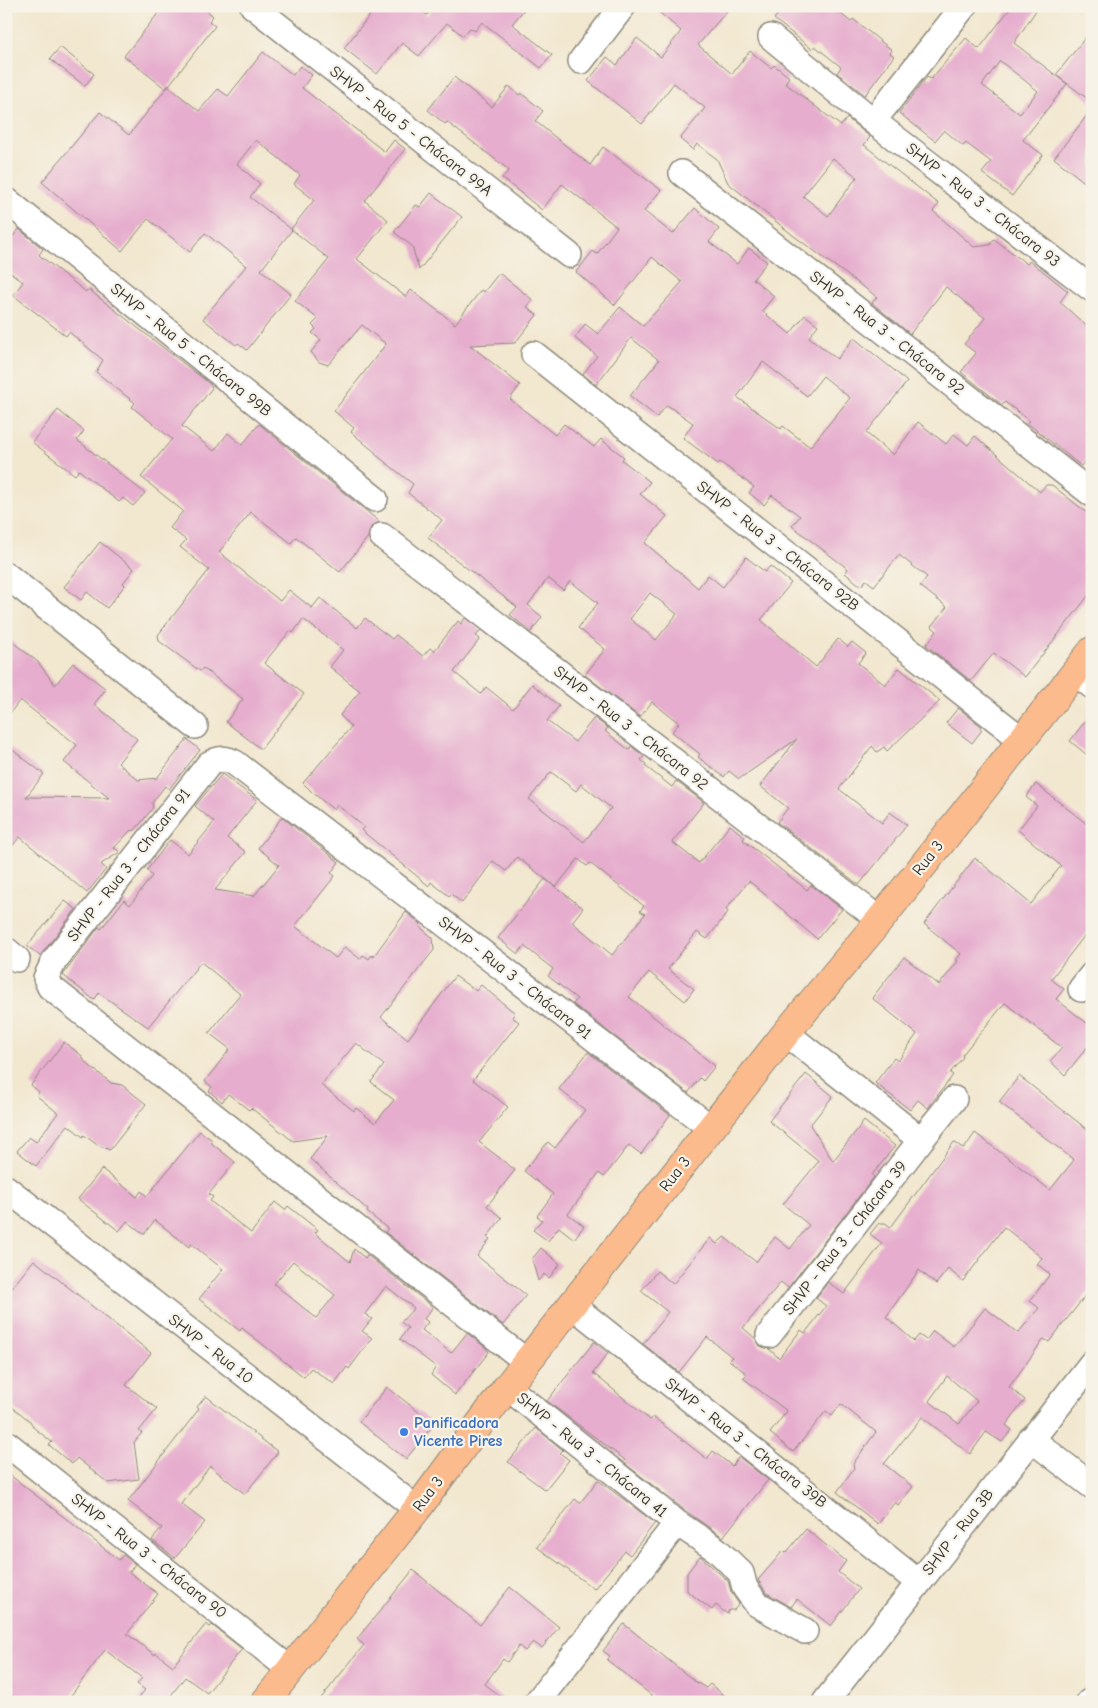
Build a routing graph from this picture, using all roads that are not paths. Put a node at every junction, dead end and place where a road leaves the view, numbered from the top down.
1 (253, 6) edge
2 (623, 6) edge
3 (964, 6) edge
4 (771, 37) dead end
5 (580, 61) dead end
6 (873, 121) junction
7 (682, 173) dead end
8 (6, 200) edge
9 (569, 255) dead end
10 (1092, 289) edge
11 (534, 354) dead end
12 (1092, 494) edge
13 (375, 499) dead end
14 (382, 536) dead end
15 (6, 575) edge
16 (1092, 651) edge
17 (1083, 679) edge
18 (195, 726) dead end
19 (1021, 739) junction
20 (880, 920) junction
21 (786, 1033) junction
22 (954, 1099) dead end
23 (712, 1128) junction
24 (921, 1140) junction
25 (6, 1188) edge
26 (572, 1305) junction
27 (769, 1335) dead end
28 (527, 1362) junction
29 (1092, 1363) edge
30 (508, 1387) junction
31 (1031, 1439) junction
32 (6, 1443) edge
33 (1092, 1486) edge
34 (417, 1509) junction
35 (677, 1523) junction
36 (918, 1582) junction
37 (805, 1631) dead end
38 (291, 1670) junction
39 (265, 1702) edge
40 (537, 1702) edge
41 (825, 1702) edge

1 - 9 street, SHVP - Rua 5 - Chácara 99A
2 - 5 street
3 - 6 street
4 - 6 street, SHVP - Rua 3 - Chácara 93
6 - 10 street, SHVP - Rua 3 - Chácara 93
7 - 12 street, SHVP - Rua 3 - Chácara 92
8 - 13 street, SHVP - Rua 5 - Chácara 99B
11 - 19 street, SHVP - Rua 3 - Chácara 92B
14 - 20 street, SHVP - Rua 3 - Chácara 92
15 - 18 street
16 - 17 main road, Rua 3
17 - 19 main road, Rua 3
19 - 20 main road, Rua 3
20 - 21 main road, Rua 3
21 - 23 main road, Rua 3
21 - 24 street
22 - 24 street, SHVP - Rua 3 - Chácara 39
23 - 26 main road, Rua 3
23 - 28 street, SHVP - Rua 3 - Chácara 91
24 - 27 street, SHVP - Rua 3 - Chácara 39
25 - 34 street, SHVP - Rua 10
26 - 28 main road, Rua 3
26 - 36 street, SHVP - Rua 3 - Chácara 39B
28 - 30 main road, Rua 3
29 - 31 street, SHVP - Rua 3B
30 - 34 main road, Rua 3
30 - 35 street, SHVP - Rua 3 - Chácara 41
31 - 33 street
31 - 36 street, SHVP - Rua 3B
32 - 38 street, SHVP - Rua 3 - Chácara 90
34 - 38 main road, Rua 3
35 - 37 street, SHVP - Rua 3 - Chácara 41
35 - 40 street, SHVP - Rua 3 - Chácara 41
36 - 41 street, SHVP - Rua 3B
38 - 39 main road, Rua 3

